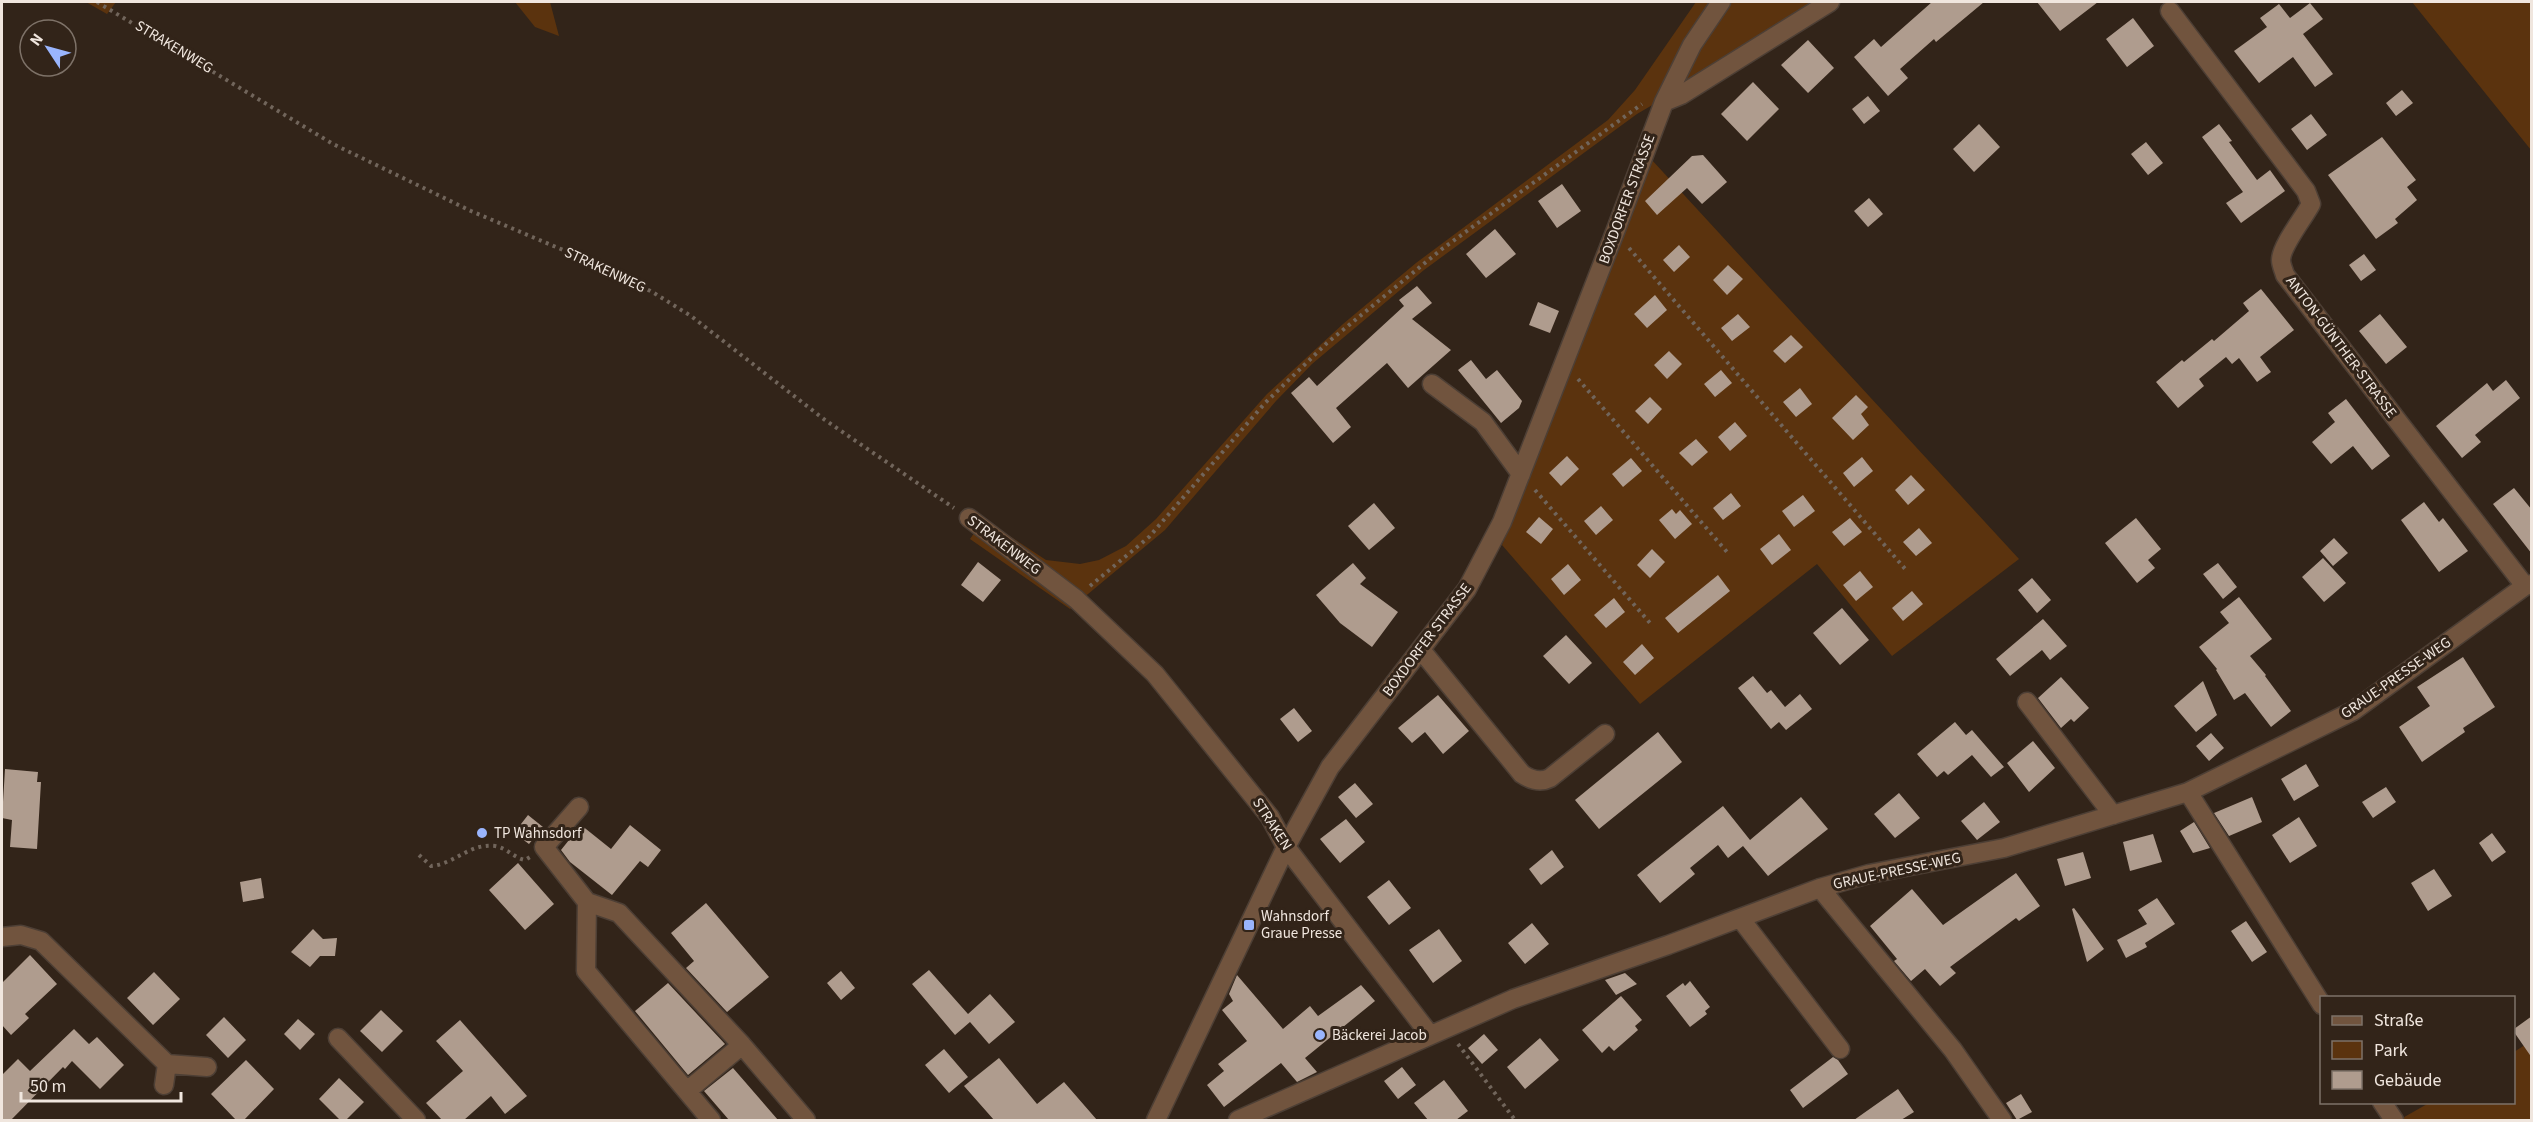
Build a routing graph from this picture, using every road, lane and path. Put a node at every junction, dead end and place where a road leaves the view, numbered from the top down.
1 (97, 2) edge
2 (1721, 2) edge
3 (1830, 2) edge
4 (2170, 11) dead end
5 (1664, 102) junction
6 (1615, 232) junction
7 (1564, 363) junction
8 (1432, 384) dead end
9 (1521, 474) junction
10 (969, 518) joint
11 (1727, 552) dead end
12 (1906, 570) dead end
13 (2528, 585) edge
14 (1076, 599) junction
15 (1650, 623) dead end
16 (1421, 650) junction
17 (2027, 702) dead end
18 (1605, 734) dead end
19 (2188, 792) junction
20 (579, 807) dead end
21 (2113, 815) junction
22 (544, 847) junction
23 (1286, 847) junction
24 (419, 855) dead end
25 (1820, 888) junction
26 (587, 902) junction
27 (1740, 918) junction
28 (2, 937) edge
29 (2320, 1002) edge
30 (1438, 1032) junction
31 (338, 1038) dead end
32 (742, 1045) junction
33 (1840, 1049) dead end
34 (167, 1064) junction
35 (207, 1067) dead end
36 (164, 1085) dead end
37 (687, 1091) junction
38 (2383, 1104) edge
39 (405, 1117) edge
40 (711, 1120) edge
41 (806, 1120) edge
42 (1156, 1120) edge
43 (1238, 1120) edge
44 (1515, 1120) edge
45 (2002, 1120) edge
46 (2394, 1120) edge

1 - 10 path, STRAKENWEG
2 - 5 street, BOXDORFER STRASSE
3 - 5 street
4 - 13 street, ANTON-GÜNTHER-STRASSE
5 - 6 street, BOXDORFER STRASSE
5 - 14 path
6 - 7 street, BOXDORFER STRASSE
6 - 12 path
7 - 9 street, BOXDORFER STRASSE
7 - 11 path
8 - 9 street
9 - 15 path
9 - 16 street, BOXDORFER STRASSE
10 - 14 street, STRAKENWEG
13 - 19 street, GRAUE-PRESSE-WEG
14 - 23 street, STRAKEN
16 - 18 street
16 - 23 street, BOXDORFER STRASSE
17 - 21 street
19 - 21 street, GRAUE-PRESSE-WEG
19 - 29 street
20 - 22 street
21 - 25 street, GRAUE-PRESSE-WEG
22 - 24 path
22 - 26 street
23 - 30 street, STRAKEN
23 - 42 street, BOXDORFER STRASSE
25 - 27 street, GRAUE-PRESSE-WEG
25 - 45 street
26 - 32 street
26 - 37 street
27 - 30 street, GRAUE-PRESSE-WEG
27 - 33 street
28 - 34 street
30 - 43 street, GRAUE-PRESSE-WEG
30 - 44 path
31 - 39 street
32 - 37 street
32 - 41 street
34 - 35 street
34 - 36 street
37 - 40 street
38 - 46 street

